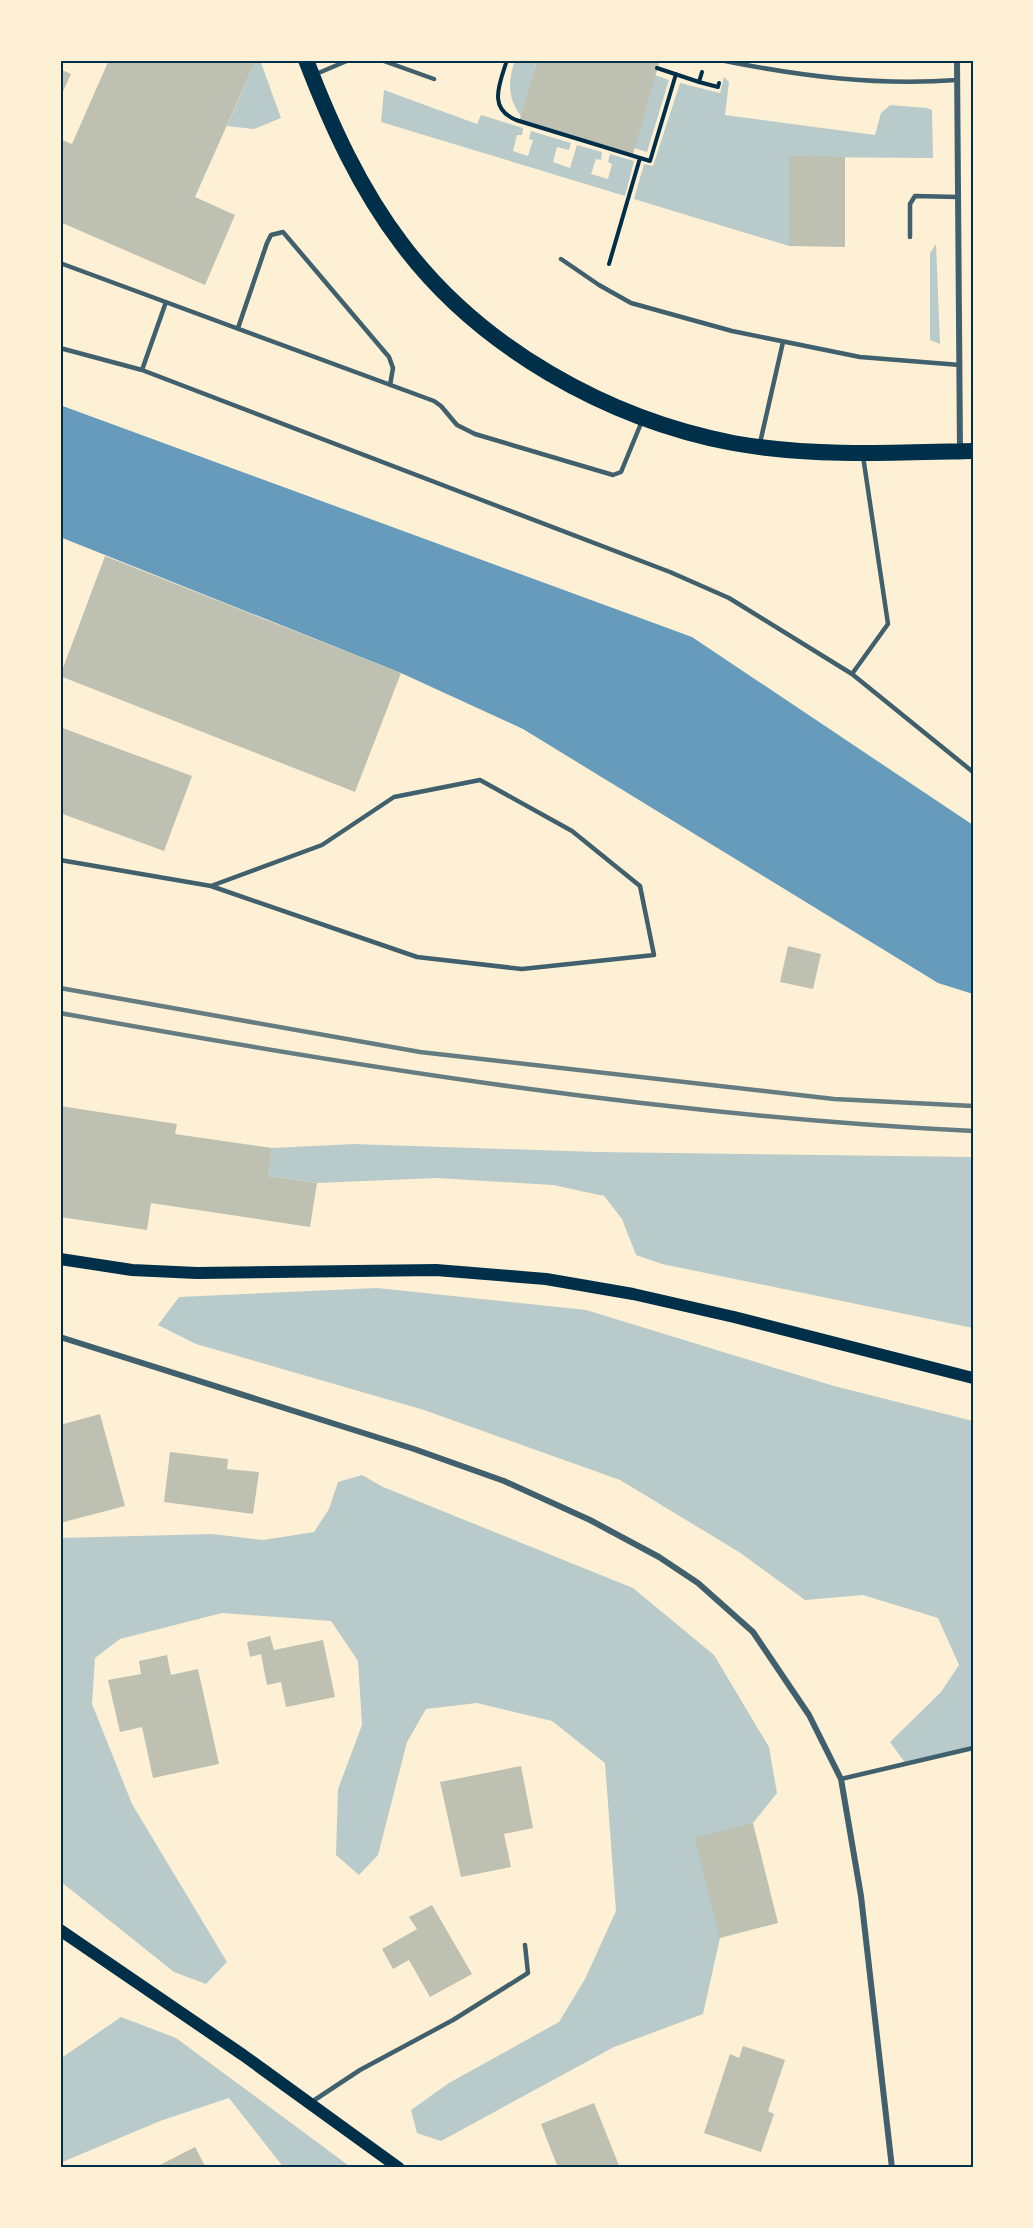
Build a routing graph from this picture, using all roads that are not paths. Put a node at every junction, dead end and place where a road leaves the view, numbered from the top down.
1 (349, 60) edge
2 (381, 60) edge
3 (720, 60) edge
4 (957, 60) edge
5 (309, 68) edge
6 (434, 79) dead end
7 (957, 80) junction
8 (958, 196) junction
9 (910, 237) dead end
10 (561, 259) dead end
11 (60, 263) edge
12 (166, 302) junction
13 (238, 328) junction
14 (783, 342) junction
15 (60, 348) edge
16 (960, 365) junction
17 (142, 370) junction
18 (390, 385) junction
19 (643, 418) junction
20 (760, 446) junction
21 (967, 451) edge
22 (862, 453) junction
23 (852, 674) junction
24 (973, 772) edge
25 (60, 860) edge
26 (211, 886) junction
27 (60, 1259) edge
28 (60, 1337) edge
29 (973, 1378) edge
30 (973, 1749) edge
31 (841, 1779) junction
32 (60, 1930) edge
33 (525, 1945) dead end
34 (310, 2103) junction
35 (399, 2168) edge
36 (892, 2168) edge

1 - 5 lane
2 - 6 lane
3 - 7 lane
4 - 7 street
5 - 19 highway
7 - 8 street
8 - 9 lane
8 - 16 street
10 - 14 lane
11 - 12 lane
12 - 13 lane
12 - 17 lane
13 - 18 lane
13 - 18 lane
14 - 16 lane
14 - 20 lane
15 - 17 lane
16 - 21 street
17 - 23 lane
18 - 19 lane
19 - 20 highway
20 - 22 highway
21 - 22 highway
22 - 23 lane
23 - 24 lane
25 - 26 lane
26 - 26 lane
27 - 29 main road
28 - 31 street
30 - 31 lane
31 - 36 street
32 - 34 main road
33 - 34 lane
34 - 35 main road

